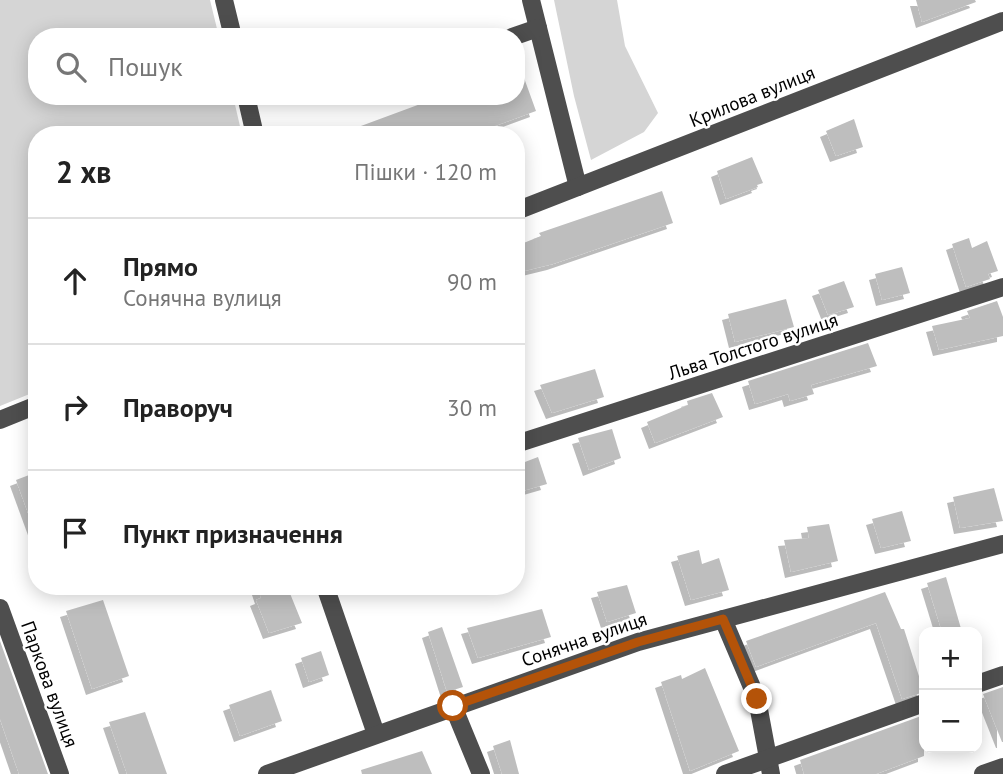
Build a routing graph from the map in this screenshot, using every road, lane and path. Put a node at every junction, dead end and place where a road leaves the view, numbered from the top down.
1 (224, 0) edge
2 (531, 0) edge
3 (1003, 22) edge
4 (231, 28) edge
5 (538, 28) junction
6 (525, 32) edge
7 (248, 105) edge
8 (253, 126) edge
9 (578, 187) junction
10 (525, 208) edge
11 (1003, 287) edge
12 (28, 409) edge
13 (0, 420) edge
14 (525, 441) edge
15 (1003, 544) edge
16 (328, 595) edge
17 (0, 608) edge
18 (723, 619) junction
19 (1003, 675) edge
20 (982, 682) edge
21 (919, 705) edge
22 (453, 706) junction
23 (376, 734) junction
24 (769, 767) edge
25 (1003, 767) edge
26 (60, 774) edge
27 (267, 774) edge
28 (481, 774) edge
29 (725, 774) edge
30 (983, 774) edge

1 - 4 street
2 - 5 street
3 - 9 street, Крилова вулиця
5 - 6 street
5 - 9 street
7 - 8 street
9 - 10 street, Крилова вулиця
11 - 14 street, Льва Толстого вулиця
12 - 13 street
15 - 18 street, Сонячна вулиця
16 - 23 street
17 - 26 street, Паркова вулиця
18 - 22 street, Сонячна вулиця
18 - 24 street
19 - 20 street
21 - 24 street
22 - 23 street, Сонячна вулиця
22 - 28 street
23 - 27 street, Сонячна вулиця
24 - 29 street
25 - 30 street

